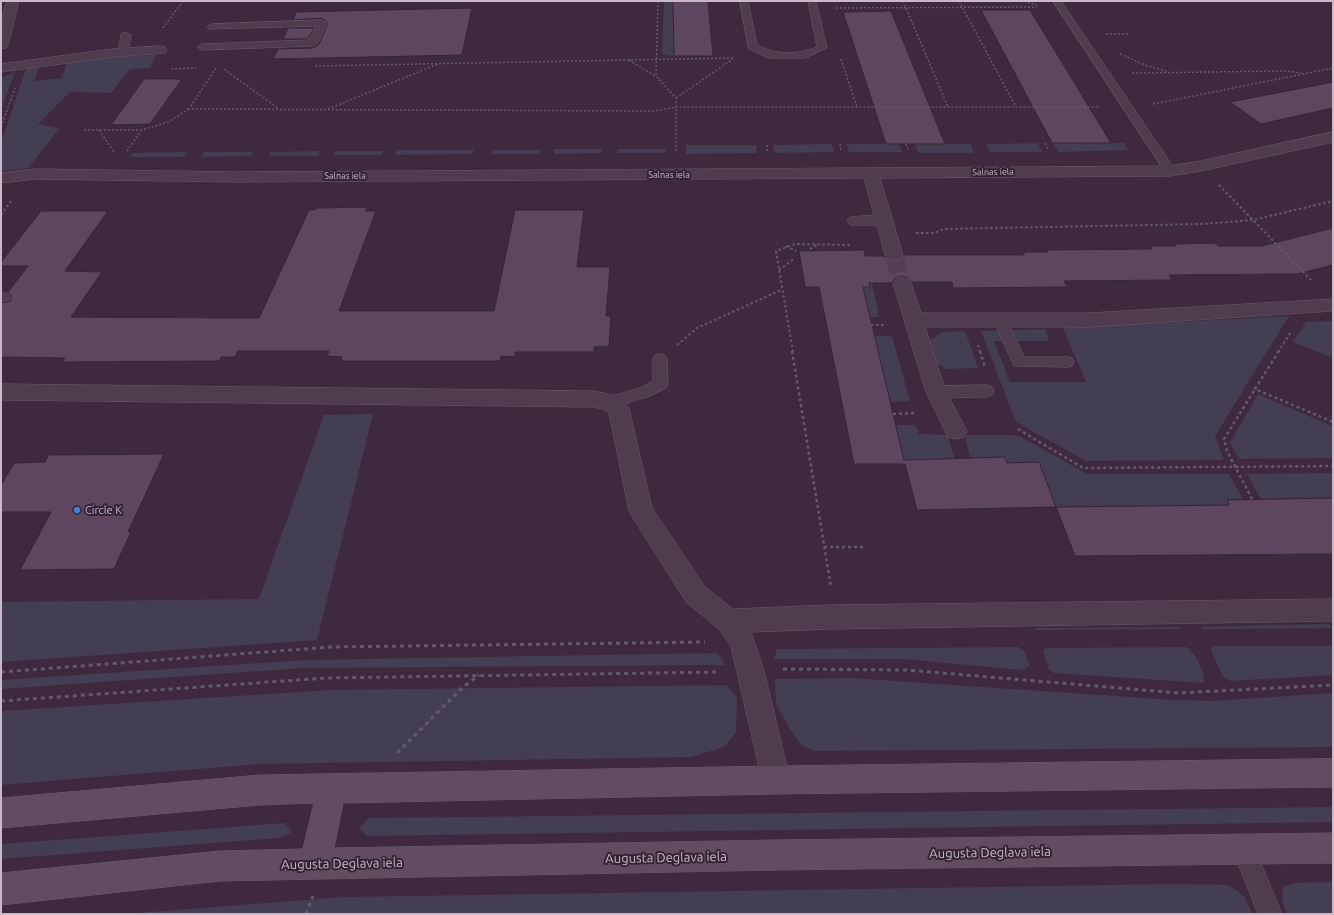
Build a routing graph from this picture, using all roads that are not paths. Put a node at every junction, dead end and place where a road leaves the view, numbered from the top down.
1 (13, 1) edge
2 (744, 1) edge
3 (1057, 1) edge
4 (813, 5) edge
5 (212, 27) dead end
6 (285, 34) dead end
7 (126, 35) dead end
8 (207, 36) dead end
9 (1, 45) edge
10 (202, 47) dead end
11 (160, 50) dead end
12 (123, 52) junction
13 (1, 68) edge
14 (1333, 137) edge
15 (1170, 170) junction
16 (871, 173) junction
17 (1, 178) edge
18 (856, 221) dead end
19 (886, 227) junction
20 (894, 255) tunnel mouth
21 (902, 282) tunnel mouth
22 (1333, 305) edge
23 (913, 320) junction
24 (1000, 320) junction
25 (660, 359) road end
26 (1067, 362) dead end
27 (987, 391) road end
28 (1, 392) edge
29 (936, 392) junction
30 (610, 402) junction
31 (956, 431) dead end
32 (1333, 610) edge
33 (735, 631) junction
34 (1333, 773) edge
35 (776, 780) junction
36 (332, 788) junction
37 (1, 813) edge
38 (1243, 848) junction
39 (1333, 848) edge
40 (315, 864) junction
41 (1, 889) edge
42 (1270, 914) edge

1 - 9 street
2 - 4 lane
3 - 15 lane
5 - 10 lane
6 - 8 lane
7 - 12 lane
11 - 12 street
12 - 13 street
14 - 15 street, Salnas iela
15 - 16 street, Salnas iela
16 - 17 street, Salnas iela
16 - 19 street
18 - 19 street
19 - 20 street
21 - 23 street
22 - 24 street
23 - 24 street
23 - 29 street
24 - 26 lane
25 - 30 lane
27 - 29 lane
28 - 30 street
29 - 31 street
30 - 33 street
32 - 33 street
33 - 35 street
34 - 35 main road
35 - 36 main road
36 - 37 main road
36 - 40 main road
38 - 39 main road, Augusta Deglava iela
38 - 40 main road, Augusta Deglava iela
38 - 42 lane
40 - 41 main road, Augusta Deglava iela

